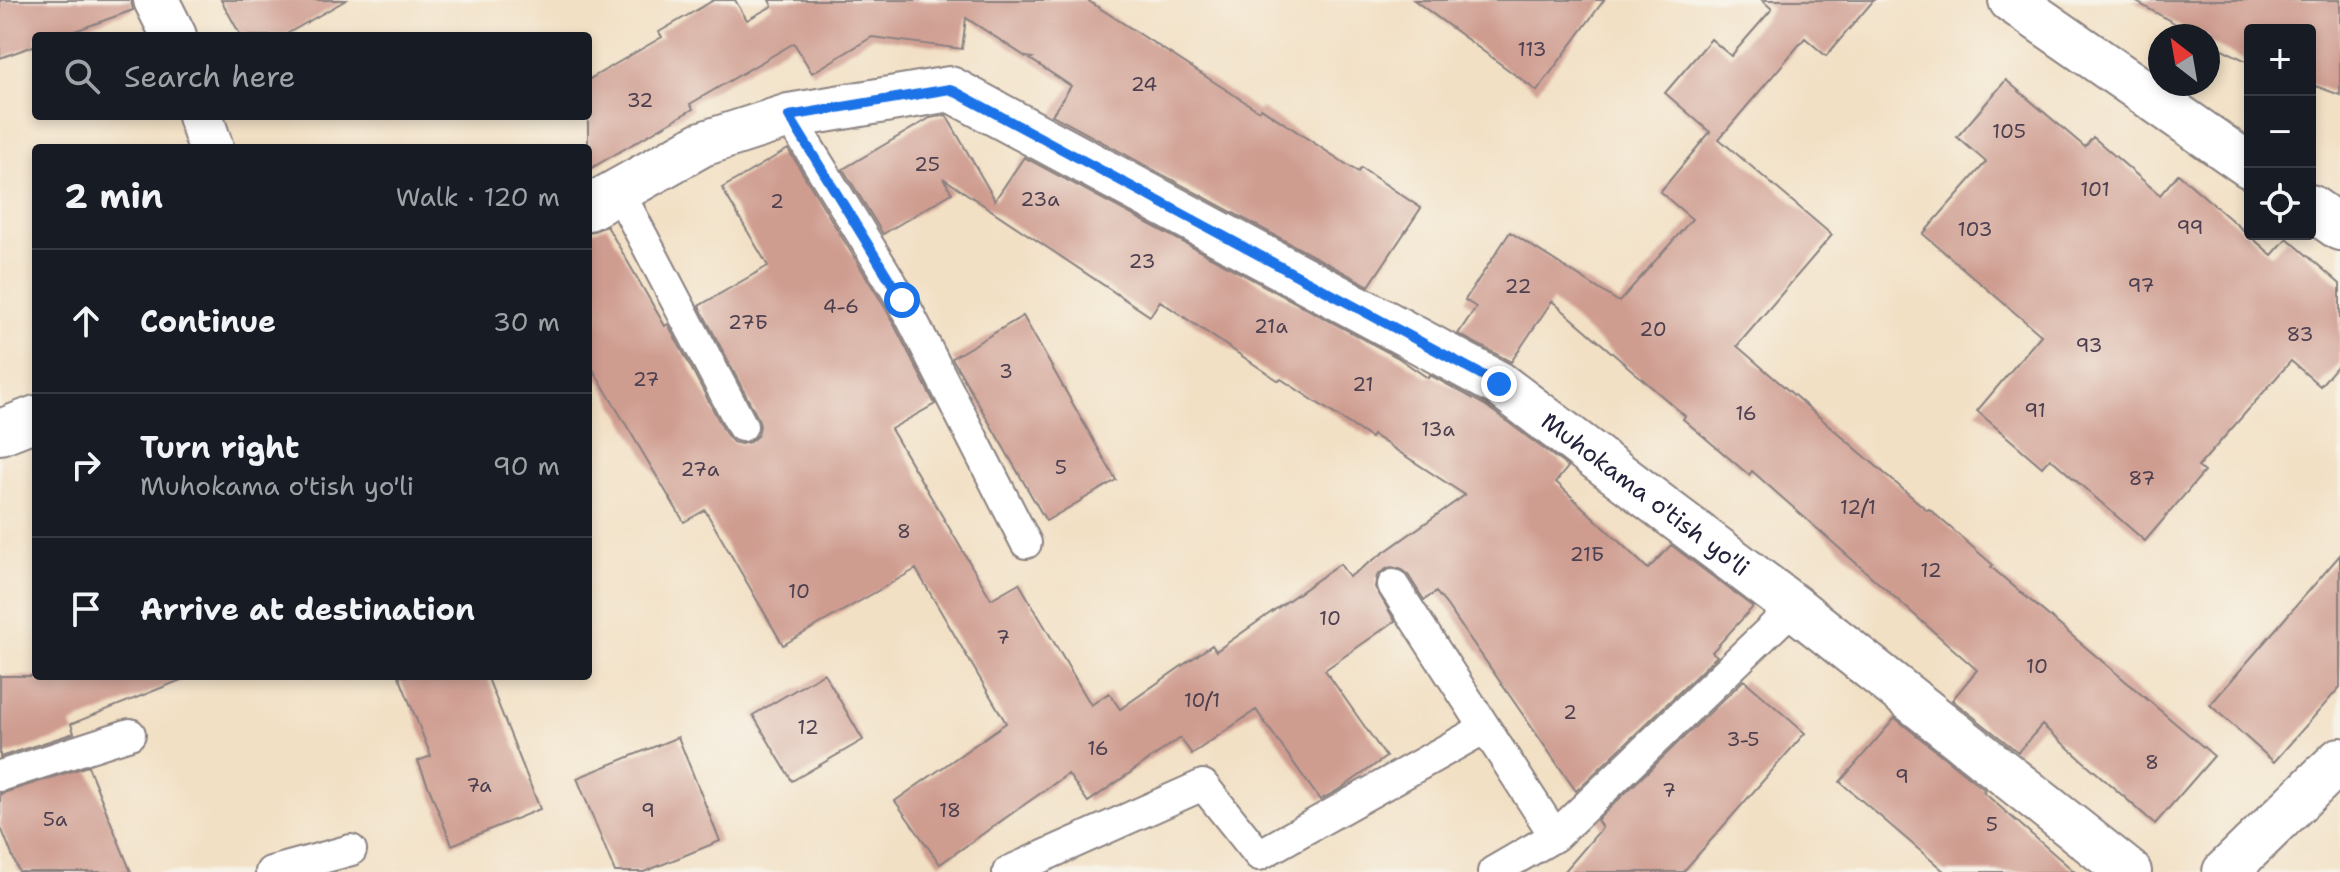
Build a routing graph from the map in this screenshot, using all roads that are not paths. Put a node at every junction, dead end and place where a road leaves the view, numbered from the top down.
1 (156, 0) edge
2 (2011, 0) edge
3 (172, 32) edge
4 (789, 116) junction
5 (201, 120) edge
6 (210, 144) edge
7 (2244, 162) edge
8 (603, 199) edge
9 (2316, 211) edge
10 (2340, 228) edge
11 (32, 420) edge
12 (742, 426) dead end
13 (0, 432) edge
14 (1026, 543) dead end
15 (1393, 585) dead end
16 (1794, 607) junction
17 (1485, 728) junction
18 (130, 734) dead end
19 (2340, 760) edge
20 (0, 776) edge
21 (1555, 836) junction
22 (351, 850) dead end
23 (271, 872) edge
24 (1008, 872) edge
25 (1493, 872) edge
26 (2129, 872) edge
27 (2225, 872) edge

1 - 3 street
2 - 7 street
4 - 8 street, Muhokama o'tish yo'li
4 - 14 lane
4 - 16 street, Muhokama o'tish yo'li
5 - 6 street
8 - 12 lane
9 - 10 street
11 - 13 street
15 - 17 lane
16 - 21 lane
16 - 26 street, Muhokama o'tish yo'li
17 - 21 lane
17 - 24 lane
18 - 20 lane
19 - 27 street
21 - 25 lane
22 - 23 lane

